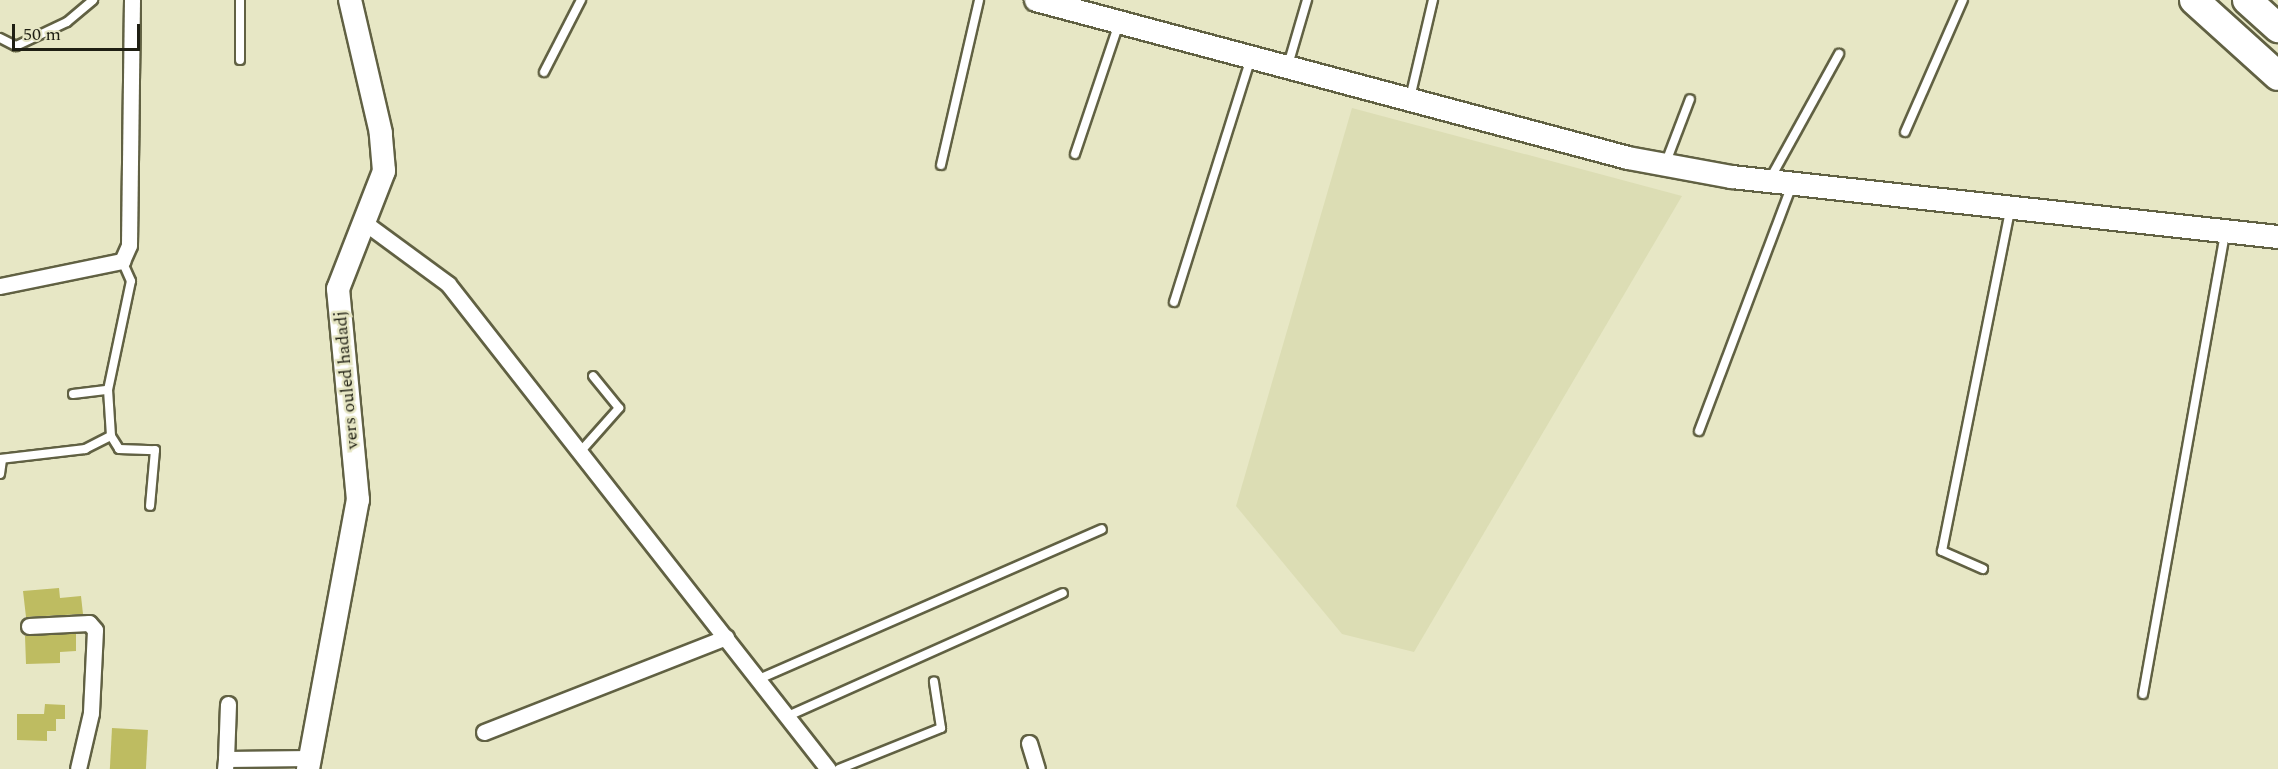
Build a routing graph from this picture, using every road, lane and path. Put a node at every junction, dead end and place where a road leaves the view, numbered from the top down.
1 (93, 0) edge
2 (132, 0) edge
3 (240, 0) edge
4 (351, 0) edge
5 (580, 0) edge
6 (979, 0) edge
7 (1036, 0) edge
8 (1307, 0) edge
9 (1433, 0) edge
10 (1963, 0) edge
11 (2194, 0) edge
12 (2247, 0) edge
13 (1120, 22) junction
14 (2278, 28) edge
15 (0, 38) edge
16 (1839, 54) dead end
17 (1251, 56) junction
18 (240, 60) dead end
19 (1288, 66) junction
20 (544, 72) dead end
21 (2278, 76) edge
22 (1410, 99) junction
23 (1690, 99) dead end
24 (1905, 132) dead end
25 (1075, 154) dead end
26 (941, 165) dead end
27 (1665, 165) junction
28 (1769, 181) junction
29 (1792, 184) junction
30 (2010, 207) junction
31 (365, 223) junction
32 (2226, 230) junction
33 (2278, 237) edge
34 (122, 261) junction
35 (0, 286) edge
36 (1174, 302) dead end
37 (593, 376) dead end
38 (108, 390) junction
39 (73, 394) dead end
40 (1699, 431) dead end
41 (111, 436) junction
42 (580, 452) junction
43 (1, 459) edge
44 (0, 474) edge
45 (150, 506) dead end
46 (1102, 530) dead end
47 (1983, 569) dead end
48 (1063, 593) dead end
49 (29, 626) dead end
50 (726, 637) junction
51 (759, 679) junction
52 (934, 682) dead end
53 (2143, 694) dead end
54 (228, 704) dead end
55 (788, 716) junction
56 (484, 732) dead end
57 (1029, 743) dead end
58 (225, 764) edge
59 (309, 764) edge
60 (78, 769) edge
61 (828, 769) edge
62 (839, 769) edge
63 (1037, 769) edge

1 - 15 lane
2 - 34 street
3 - 18 lane
4 - 31 street, vers ouled hadadj
5 - 20 lane
6 - 26 lane
7 - 13 street
8 - 19 lane
9 - 22 lane
10 - 24 lane
11 - 21 highway
12 - 14 highway
13 - 17 street
13 - 25 lane
16 - 28 lane
17 - 19 street
17 - 36 lane
19 - 22 street
22 - 27 street
23 - 27 lane
27 - 28 street
28 - 29 street
29 - 30 street
29 - 40 lane
30 - 32 street
30 - 47 lane
31 - 42 street
31 - 59 street, vers ouled hadadj
32 - 33 street
32 - 53 lane
34 - 35 street
34 - 38 lane
37 - 42 lane
38 - 39 lane
38 - 41 lane
41 - 43 lane
41 - 45 lane
42 - 50 street
43 - 44 lane
46 - 51 lane
48 - 55 lane
49 - 60 street
50 - 51 street
50 - 56 street
51 - 55 street
52 - 62 lane
54 - 58 street
55 - 61 street
57 - 63 street
58 - 59 street

